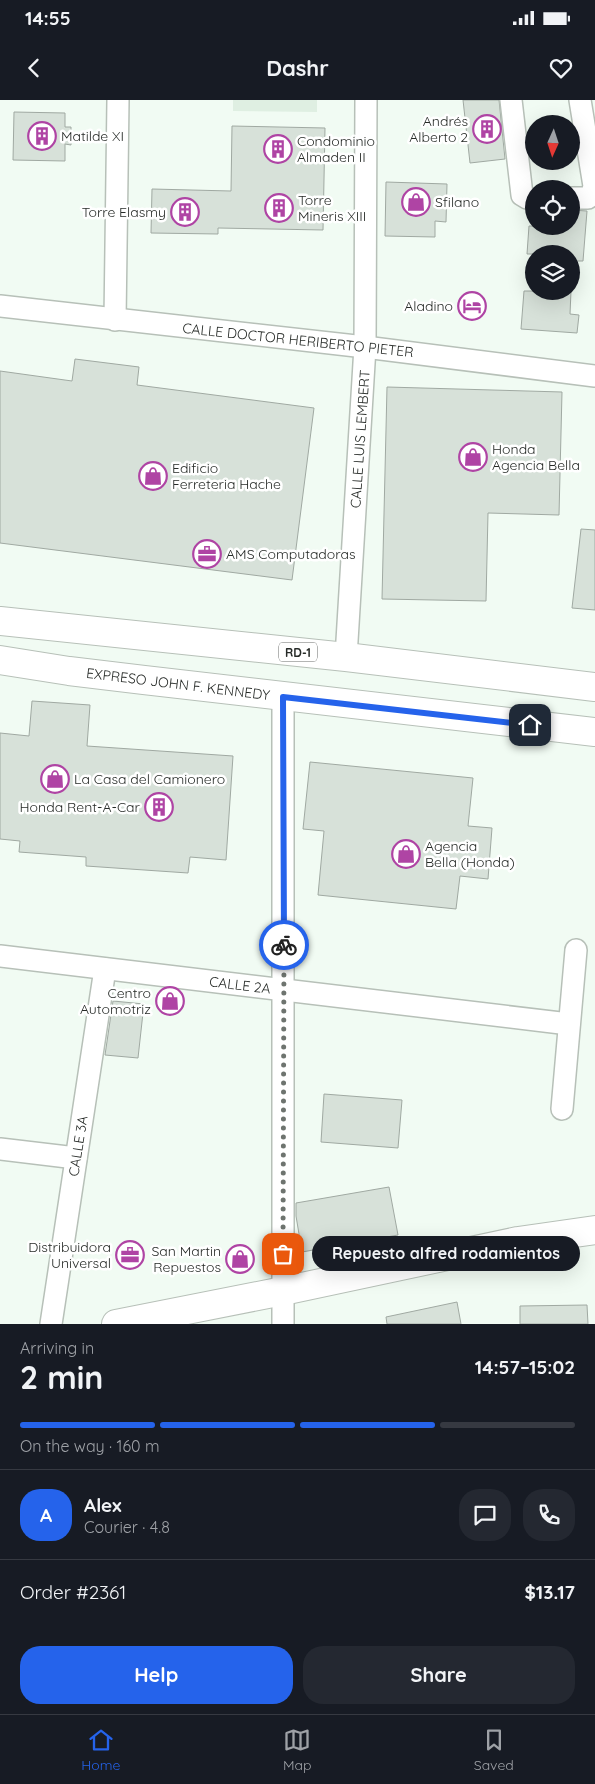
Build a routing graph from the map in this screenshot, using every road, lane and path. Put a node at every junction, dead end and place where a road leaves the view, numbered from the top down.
1 (118, 100) edge
2 (366, 100) edge
3 (510, 100) edge
4 (580, 100) edge
5 (525, 197) edge
6 (580, 198) edge
7 (0, 306) edge
8 (115, 320) junction
9 (365, 347) junction
10 (595, 376) edge
11 (0, 621) edge
12 (346, 657) junction
13 (0, 660) edge
14 (595, 687) edge
15 (283, 697) junction
16 (595, 732) edge
17 (576, 950) dead end
18 (0, 956) edge
19 (105, 969) junction
20 (284, 990) junction
21 (569, 1024) junction
22 (562, 1109) dead end
23 (0, 1149) edge
24 (76, 1158) junction
25 (595, 1230) edge
26 (283, 1291) junction
27 (51, 1324) edge
28 (116, 1324) edge
29 (283, 1324) edge

1 - 8 street
2 - 9 street, CALLE LUIS LEMBERT
3 - 5 street
4 - 6 street
7 - 8 street, CALLE DOCTOR HERIBERTO PIETER
8 - 9 street, CALLE DOCTOR HERIBERTO PIETER
9 - 10 street, CALLE DOCTOR HERIBERTO PIETER
9 - 12 street, CALLE LUIS LEMBERT
11 - 12 main road, RD-1
12 - 14 main road, RD-1
13 - 15 main road, EXPRESO JOHN F. KENNEDY
15 - 16 main road, EXPRESO JOHN F. KENNEDY
15 - 20 street
17 - 21 street
18 - 19 street, CALLE 2A
19 - 20 street, CALLE 2A
19 - 24 street, CALLE 3A
20 - 21 street, CALLE 2A
20 - 26 street
21 - 22 street
23 - 24 street
24 - 27 street, CALLE 3A
25 - 26 main road
26 - 28 main road
26 - 29 street

